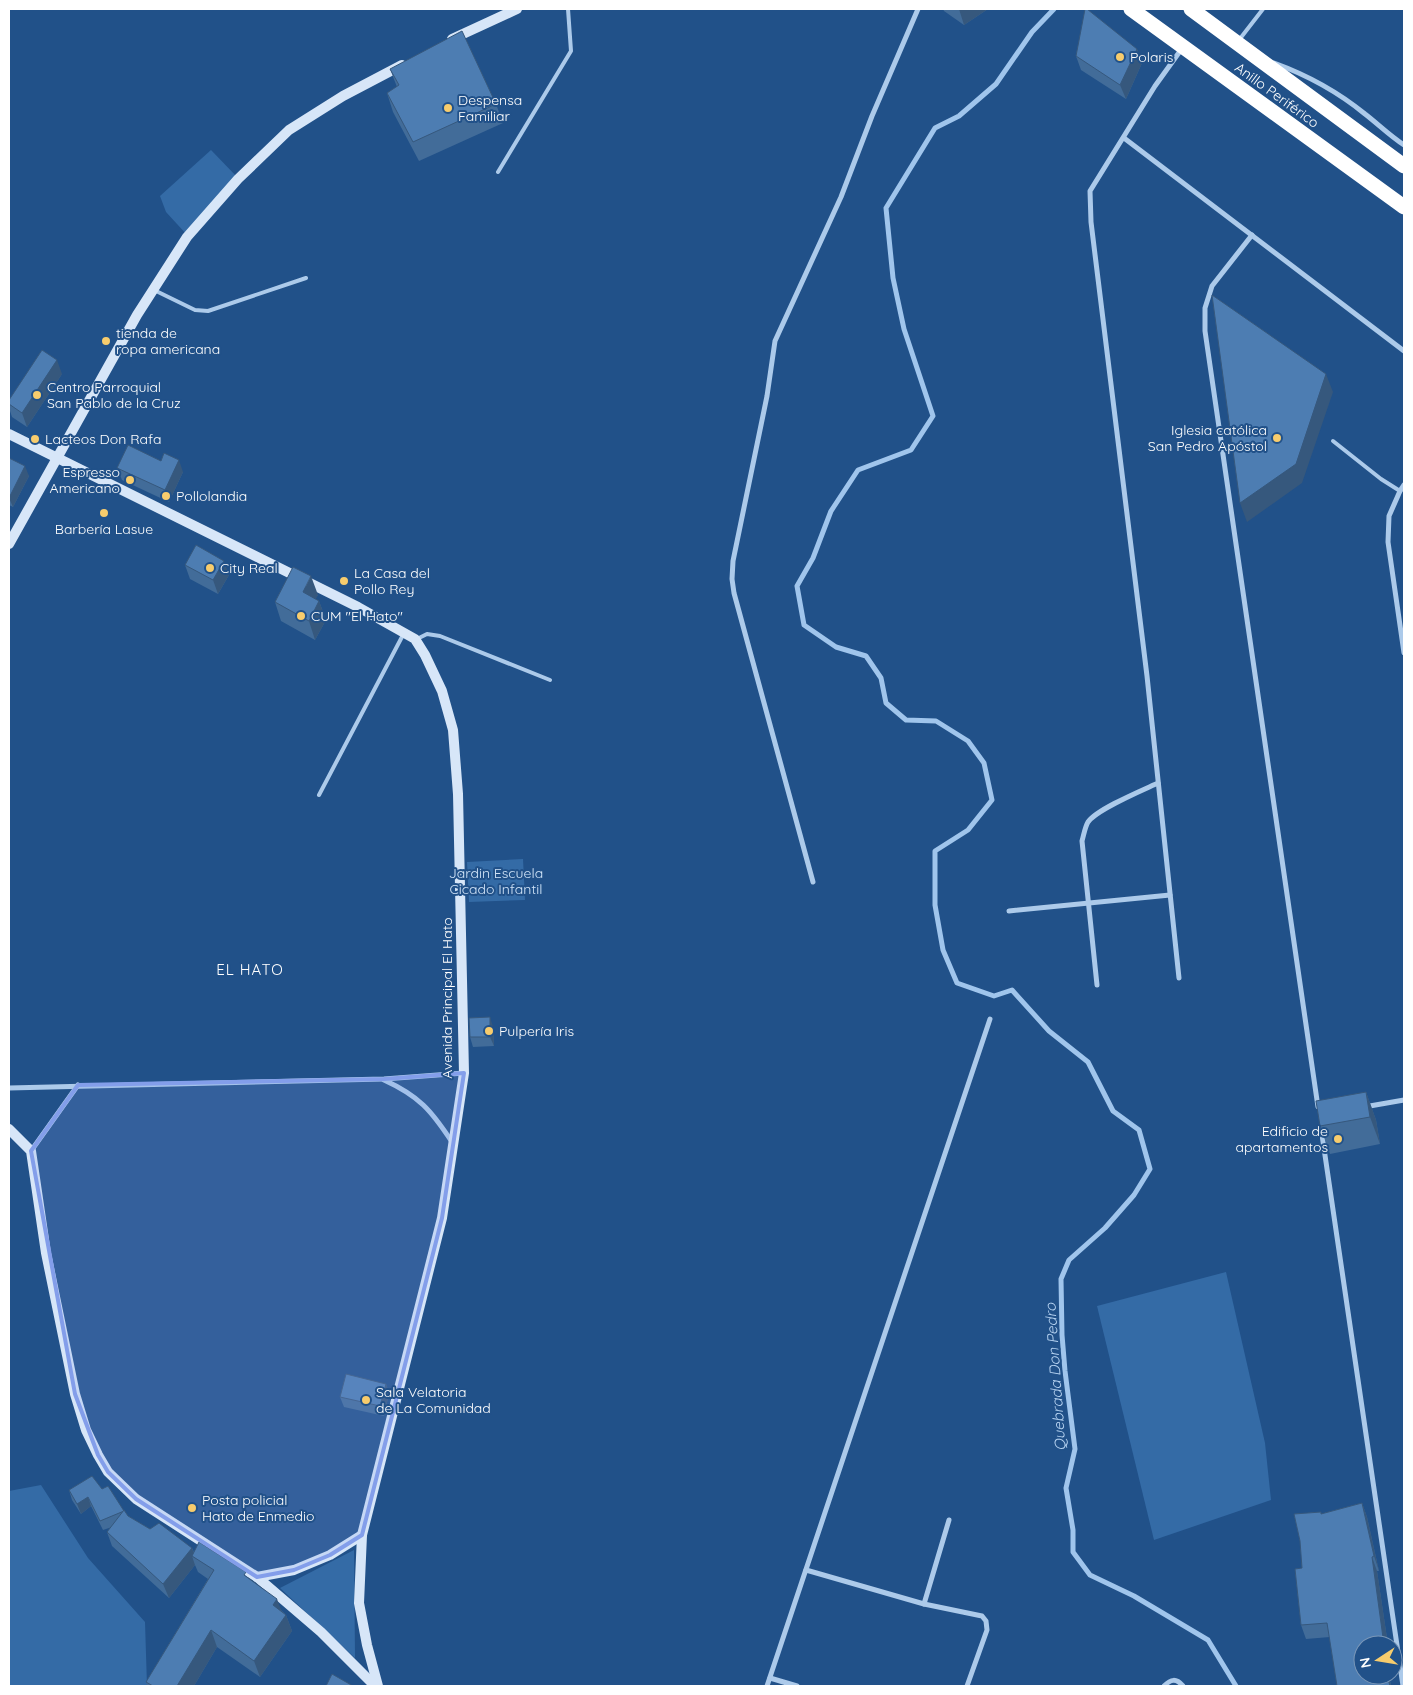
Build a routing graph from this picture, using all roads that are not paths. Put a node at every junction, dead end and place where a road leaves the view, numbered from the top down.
1 (517, 9) edge
2 (568, 9) edge
3 (918, 9) edge
4 (1131, 9) edge
5 (1191, 9) edge
6 (1263, 9) edge
7 (446, 42) edge
8 (1237, 42) junction
9 (1183, 47) junction
10 (1253, 55) junction
11 (409, 61) edge
12 (1124, 138) junction
13 (1404, 145) edge
14 (1404, 166) edge
15 (498, 172) dead end
16 (1404, 207) edge
17 (1252, 235) junction
18 (306, 278) dead end
19 (153, 290) junction
20 (1404, 350) edge
21 (9, 434) edge
22 (1333, 442) dead end
23 (57, 460) junction
24 (1404, 485) edge
25 (1400, 491) junction
26 (9, 544) edge
27 (404, 633) junction
28 (415, 640) junction
29 (1404, 653) edge
30 (550, 680) dead end
31 (1158, 782) junction
32 (319, 795) dead end
33 (813, 882) dead end
34 (1170, 895) junction
35 (1089, 903) junction
36 (1010, 911) dead end
37 (1179, 978) dead end
38 (1097, 985) dead end
39 (990, 1019) dead end
40 (464, 1073) junction
41 (384, 1080) junction
42 (78, 1085) junction
43 (9, 1088) edge
44 (1404, 1100) edge
45 (1357, 1108) edge
46 (1319, 1115) edge
47 (1321, 1125) edge
48 (9, 1129) edge
49 (452, 1142) junction
50 (31, 1151) junction
51 (949, 1520) dead end
52 (362, 1535) junction
53 (806, 1570) junction
54 (257, 1578) junction
55 (924, 1604) junction
56 (1399, 1635) edge
57 (770, 1678) junction
58 (376, 1686) edge
59 (767, 1686) edge
60 (797, 1686) edge
61 (967, 1686) edge
62 (1164, 1686) edge
63 (1183, 1686) edge

1 - 7 street
2 - 15 lane
3 - 33 street
4 - 9 highway, Anillo Periférico
5 - 8 highway, Anillo Periférico
6 - 8 lane
8 - 10 highway, Anillo Periférico
9 - 12 street
9 - 16 highway, Anillo Periférico
10 - 13 street
10 - 14 highway, Anillo Periférico
11 - 19 street
12 - 17 street
12 - 31 street
17 - 20 street
17 - 46 street
18 - 19 lane
19 - 23 street
21 - 23 street, Avenida Principal El Hato
22 - 25 lane
23 - 26 street
23 - 27 street, Avenida Principal El Hato
24 - 25 street
25 - 29 street
27 - 28 street, Avenida Principal El Hato
27 - 32 lane
28 - 30 lane
28 - 40 street, Avenida Principal El Hato
31 - 34 street
31 - 35 street
34 - 35 street
34 - 37 street
35 - 36 street
35 - 38 street
39 - 53 street
40 - 41 street
40 - 49 street, Avenida Principal El Hato
41 - 42 street
41 - 49 street
42 - 43 street
42 - 50 street
44 - 45 street
47 - 56 street
48 - 50 street
49 - 52 street, Avenida Principal El Hato
50 - 54 street
51 - 55 street
52 - 54 street
52 - 58 street, Avenida Principal El Hato
53 - 55 street
53 - 57 street
54 - 58 street
55 - 61 street
57 - 59 street
57 - 60 street
62 - 63 street

